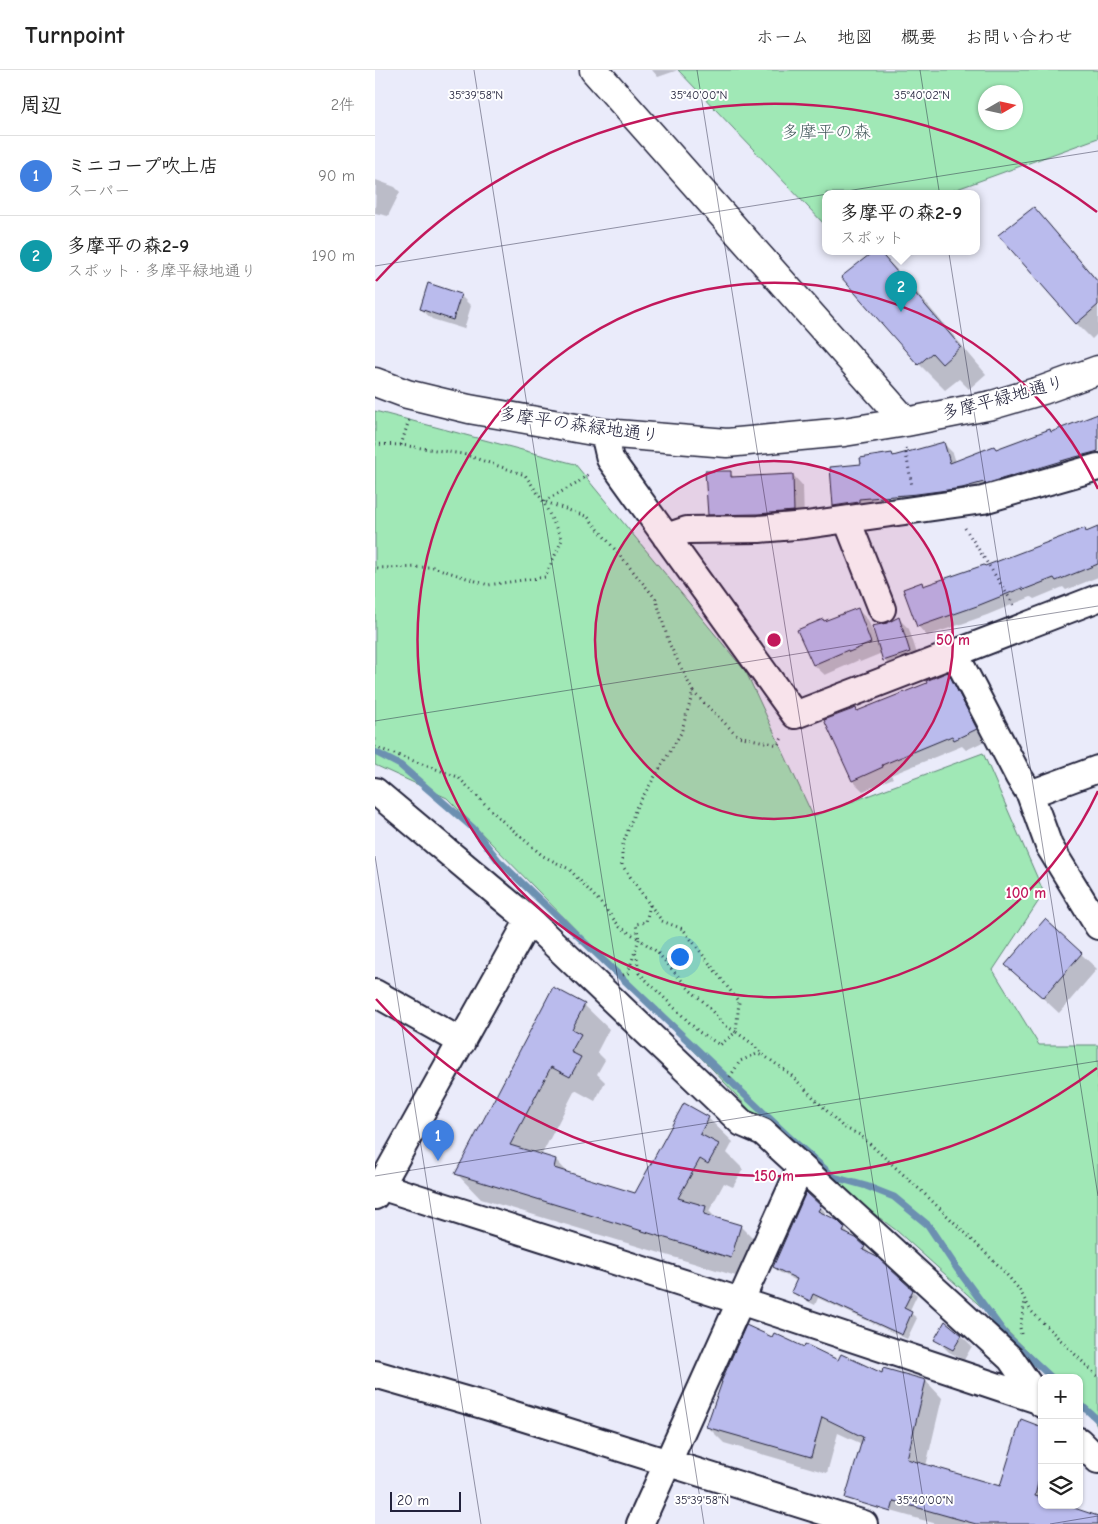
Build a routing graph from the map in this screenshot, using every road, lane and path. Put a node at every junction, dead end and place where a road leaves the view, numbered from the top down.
1 (594, 70) edge
2 (1098, 370) edge
3 (375, 382) edge
4 (905, 431) junction
5 (604, 433) junction
6 (375, 444) edge
7 (610, 459) junction
8 (1098, 468) edge
9 (543, 501) junction
10 (949, 505) junction
11 (916, 509) junction
12 (847, 520) junction
13 (666, 537) junction
14 (375, 568) edge
15 (1098, 598) edge
16 (882, 609) dead end
17 (1026, 626) junction
18 (955, 654) junction
19 (693, 692) junction
20 (795, 715) junction
21 (375, 747) edge
22 (1098, 768) edge
23 (375, 791) edge
24 (1030, 794) junction
25 (649, 905) junction
26 (529, 920) junction
27 (1098, 926) edge
28 (639, 939) junction
29 (636, 950) junction
30 (596, 984) junction
31 (375, 993) edge
32 (736, 1032) junction
33 (462, 1042) junction
34 (766, 1058) junction
35 (718, 1100) junction
36 (801, 1167) junction
37 (377, 1188) edge
38 (740, 1300) junction
39 (375, 1374) edge
40 (1098, 1377) edge
41 (1038, 1399) edge
42 (1038, 1401) edge
43 (1083, 1445) edge
44 (1098, 1460) edge
45 (668, 1463) junction
46 (640, 1524) edge
47 (864, 1524) edge

1 - 4 street
2 - 4 street, 多摩平緑地通り
3 - 5 street, 多摩平の森緑地通り
4 - 5 street, 多摩平の森緑地通り
4 - 11 path
5 - 7 street
6 - 9 path
7 - 9 path
7 - 13 street
8 - 10 street
9 - 14 path
9 - 19 path
10 - 11 street
10 - 17 path
11 - 12 street
12 - 13 street
12 - 16 street
13 - 20 street
15 - 17 street
17 - 18 street
18 - 20 street
18 - 24 street
19 - 20 path
19 - 25 path
21 - 28 path
22 - 24 street
23 - 26 street
24 - 27 street
25 - 28 path
25 - 32 path
26 - 30 street
26 - 33 street
28 - 29 path
28 - 32 path
29 - 30 path
29 - 32 path
30 - 35 street
31 - 33 street
32 - 34 path
33 - 37 street
34 - 35 path
34 - 40 path
35 - 36 street
36 - 38 street
36 - 41 street
37 - 38 street
38 - 42 street
38 - 45 street
39 - 45 street
43 - 44 street
45 - 46 street
45 - 47 street

